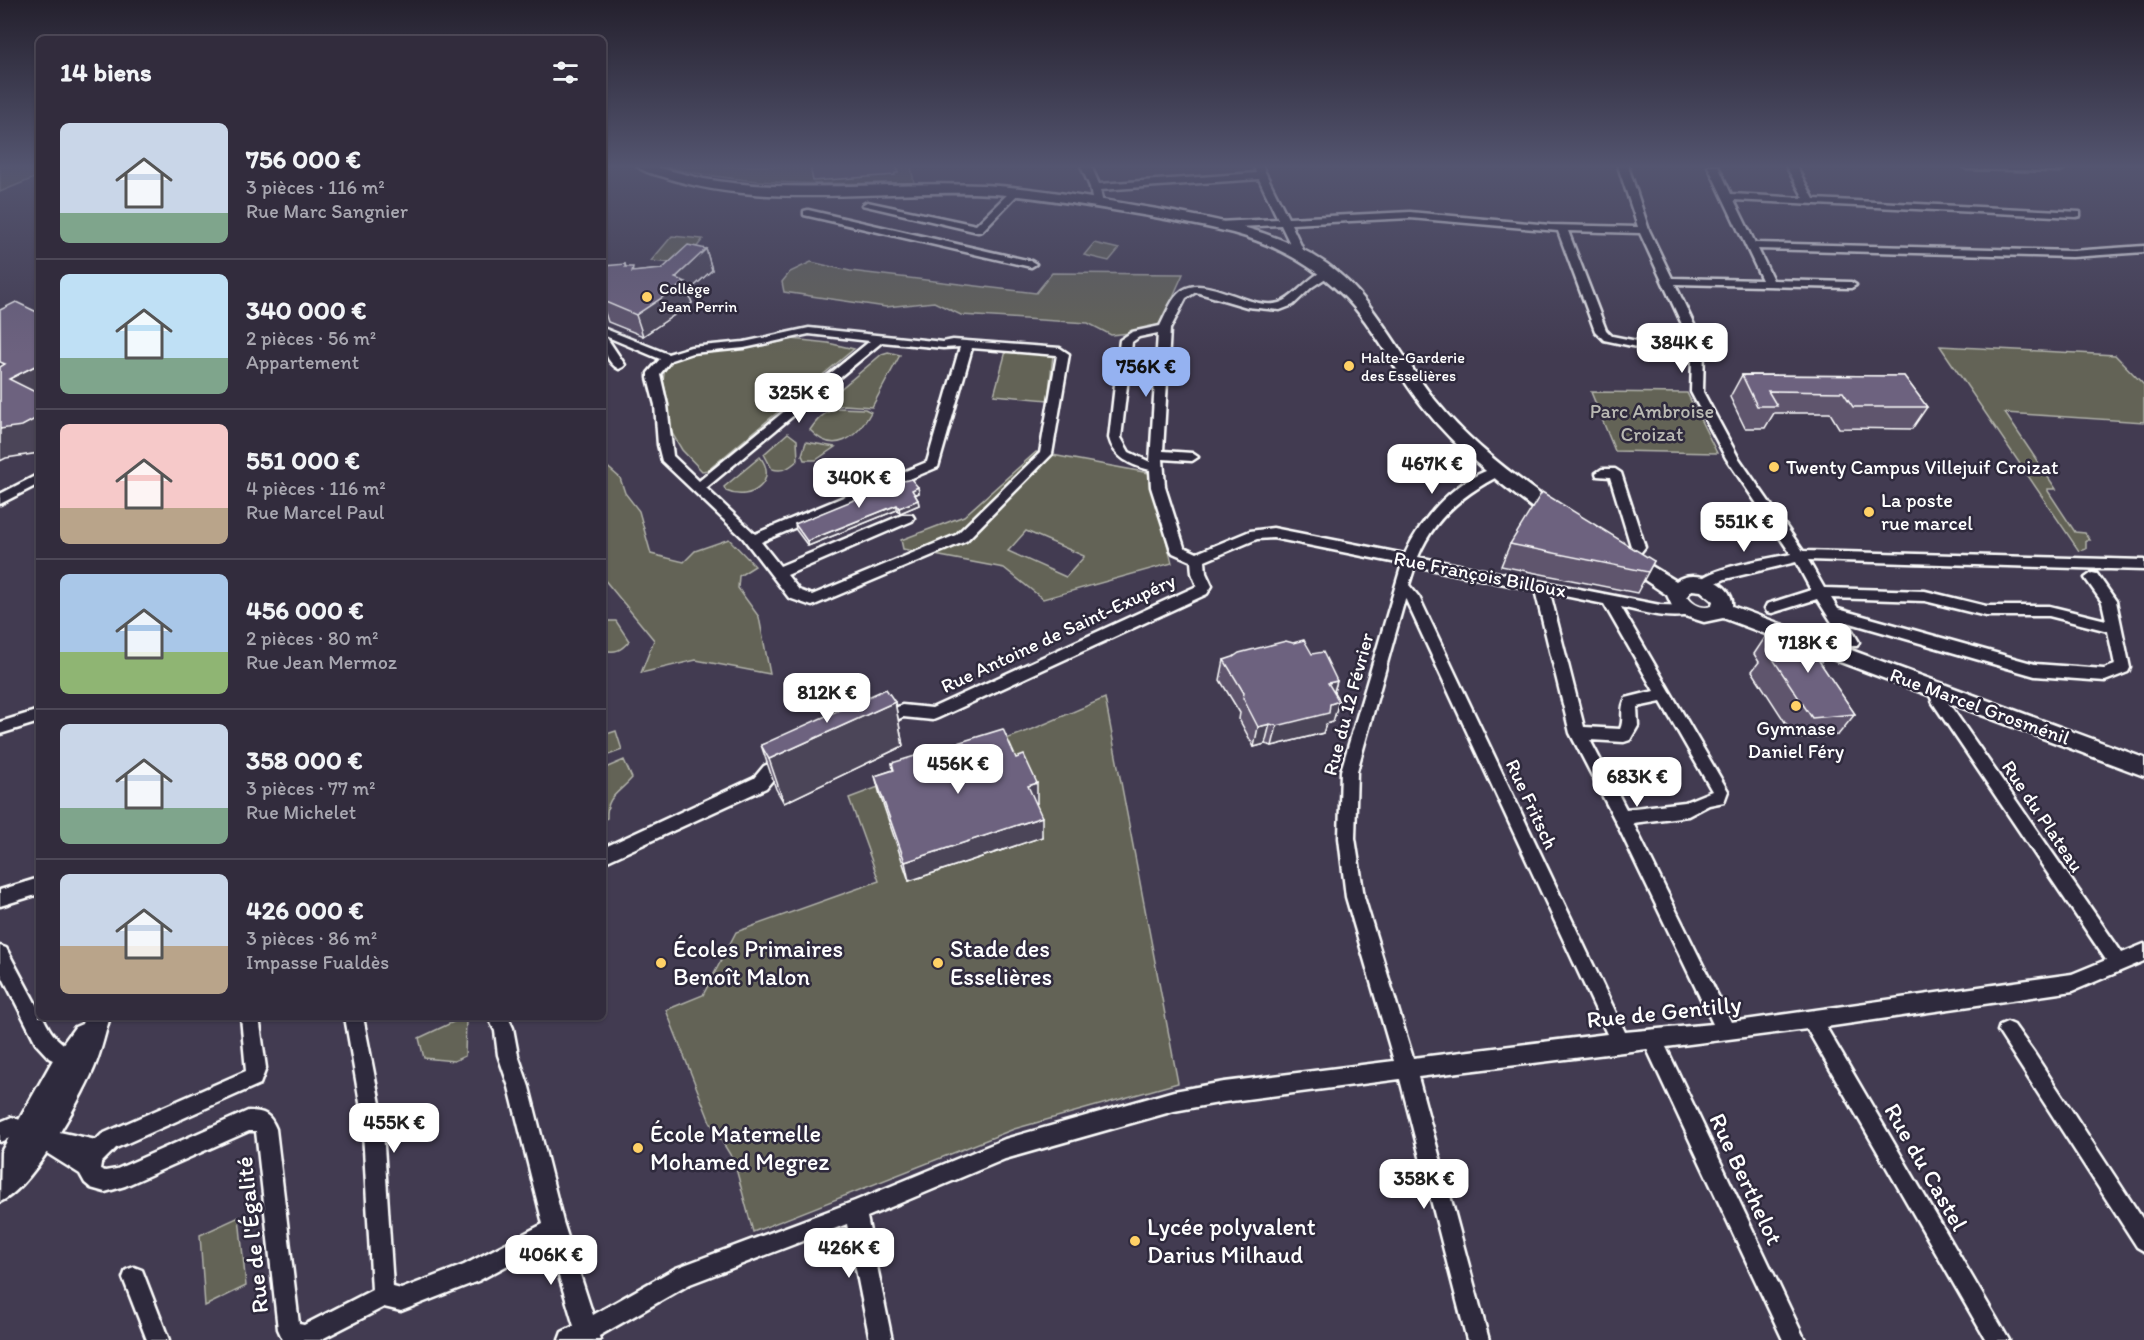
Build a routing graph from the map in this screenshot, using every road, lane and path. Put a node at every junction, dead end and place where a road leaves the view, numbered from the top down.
1 (876, 229) edge
2 (1230, 229) edge
3 (1288, 229) edge
4 (1557, 229) edge
5 (1562, 229) junction
6 (1743, 229) edge
7 (1644, 230) joint
8 (1752, 246) junction
9 (2144, 249) edge
10 (1300, 254) junction
11 (1031, 264) dead end
12 (1328, 272) junction
13 (1668, 280) junction
14 (1769, 283) junction
15 (1851, 285) dead end
16 (1164, 329) junction
17 (606, 332) edge
18 (880, 338) junction
19 (967, 344) junction
20 (606, 345) edge
21 (1698, 357) junction
22 (667, 358) junction
23 (619, 365) dead end
24 (1192, 458) dead end
25 (1157, 461) junction
26 (1498, 471) junction
27 (1602, 473) dead end
28 (36, 480) edge
29 (699, 488) junction
30 (0, 500) edge
31 (907, 518) dead end
32 (1577, 529) edge
33 (752, 541) junction
34 (1606, 546) edge
35 (1799, 556) junction
36 (1198, 558) junction
37 (1628, 559) junction
38 (1410, 560) junction
39 (2144, 565) edge
40 (778, 573) junction
41 (2092, 578) dead end
42 (1402, 586) junction
43 (1540, 586) junction
44 (1689, 586) junction
45 (1820, 593) junction
46 (1609, 600) junction
47 (1772, 608) dead end
48 (1688, 610) junction
49 (1722, 610) junction
50 (1833, 613) junction
51 (2113, 627) junction
52 (1852, 642) dead end
53 (1936, 690) junction
54 (1666, 696) junction
55 (36, 717) edge
56 (868, 727) edge
57 (0, 728) edge
58 (1578, 733) junction
59 (800, 757) edge
60 (2144, 767) edge
61 (1622, 817) junction
62 (606, 855) edge
63 (36, 887) edge
64 (0, 898) edge
65 (2144, 952) edge
66 (0, 954) edge
67 (2119, 964) junction
68 (1811, 1019) junction
69 (96, 1020) edge
70 (250, 1020) edge
71 (355, 1020) edge
72 (499, 1020) edge
73 (2007, 1031) dead end
74 (1726, 1032) junction
75 (1652, 1039) junction
76 (1620, 1042) junction
77 (75, 1063) junction
78 (1407, 1069) junction
79 (22, 1134) edge
80 (98, 1150) junction
81 (96, 1175) junction
82 (0, 1187) edge
83 (855, 1211) junction
84 (555, 1229) junction
85 (2144, 1240) edge
86 (134, 1278) dead end
87 (383, 1296) junction
88 (581, 1337) edge
89 (158, 1340) edge
90 (881, 1340) edge
91 (1478, 1340) edge
92 (1794, 1340) edge
93 (1998, 1340) edge

1 - 11 street
2 - 10 street
3 - 10 street
4 - 5 street
5 - 7 street
5 - 21 street
6 - 8 street
7 - 13 street
8 - 9 street
8 - 14 street
10 - 12 street
12 - 16 street
12 - 26 street
13 - 14 street
13 - 21 street
14 - 15 street
16 - 25 street
16 - 25 street
17 - 22 street
18 - 19 street
18 - 22 street
18 - 29 street
19 - 33 street
19 - 40 street
20 - 23 street
21 - 35 street
22 - 29 street
24 - 25 street
25 - 36 street
26 - 32 street
26 - 38 street, Rue du 12 Février
27 - 37 street
28 - 30 street
29 - 33 street
31 - 40 street
33 - 40 street
34 - 37 street
35 - 39 street
35 - 44 street
35 - 45 street
36 - 38 street, Rue François Billoux
36 - 56 street, Rue Antoine de Saint-Exupéry
37 - 44 street
38 - 42 street, Rue du 12 Février
38 - 43 street, Rue François Billoux
41 - 51 street
42 - 76 street, Rue Fritsch
42 - 78 street, Rue du 12 Février
43 - 46 street, Rue François Billoux
43 - 58 street
44 - 48 street
44 - 49 street
45 - 47 street
45 - 50 street
45 - 51 street
46 - 48 street, Rue François Billoux
46 - 54 street
48 - 49 street
49 - 53 street, Rue Marcel Grosménil
50 - 51 street
50 - 52 street
53 - 60 street, Rue Marcel Grosménil
53 - 67 street, Rue du Plateau
54 - 58 street
54 - 61 street
55 - 57 street
58 - 61 street
59 - 62 street
61 - 74 street
63 - 64 street
65 - 67 street, Rue de Gentilly
66 - 77 street
67 - 68 street, Rue de Gentilly
68 - 74 street, Rue de Gentilly
68 - 93 street, Rue du Castel
69 - 77 street
70 - 80 street
71 - 87 street
72 - 84 street
73 - 85 street
74 - 75 street, Rue de Gentilly
75 - 76 street, Rue de Gentilly
75 - 92 street, Rue Berthelot
76 - 78 street, Rue de Gentilly
77 - 79 street
78 - 83 street, Rue de Gentilly
78 - 91 street, Rue du 12 Février
79 - 80 street
79 - 81 street
79 - 82 street
80 - 81 street
81 - 87 street, Rue de l'Égalité
83 - 88 street, Rue de Gentilly
83 - 90 street
84 - 87 street, Rue de l'Égalité
84 - 88 street
86 - 89 street

